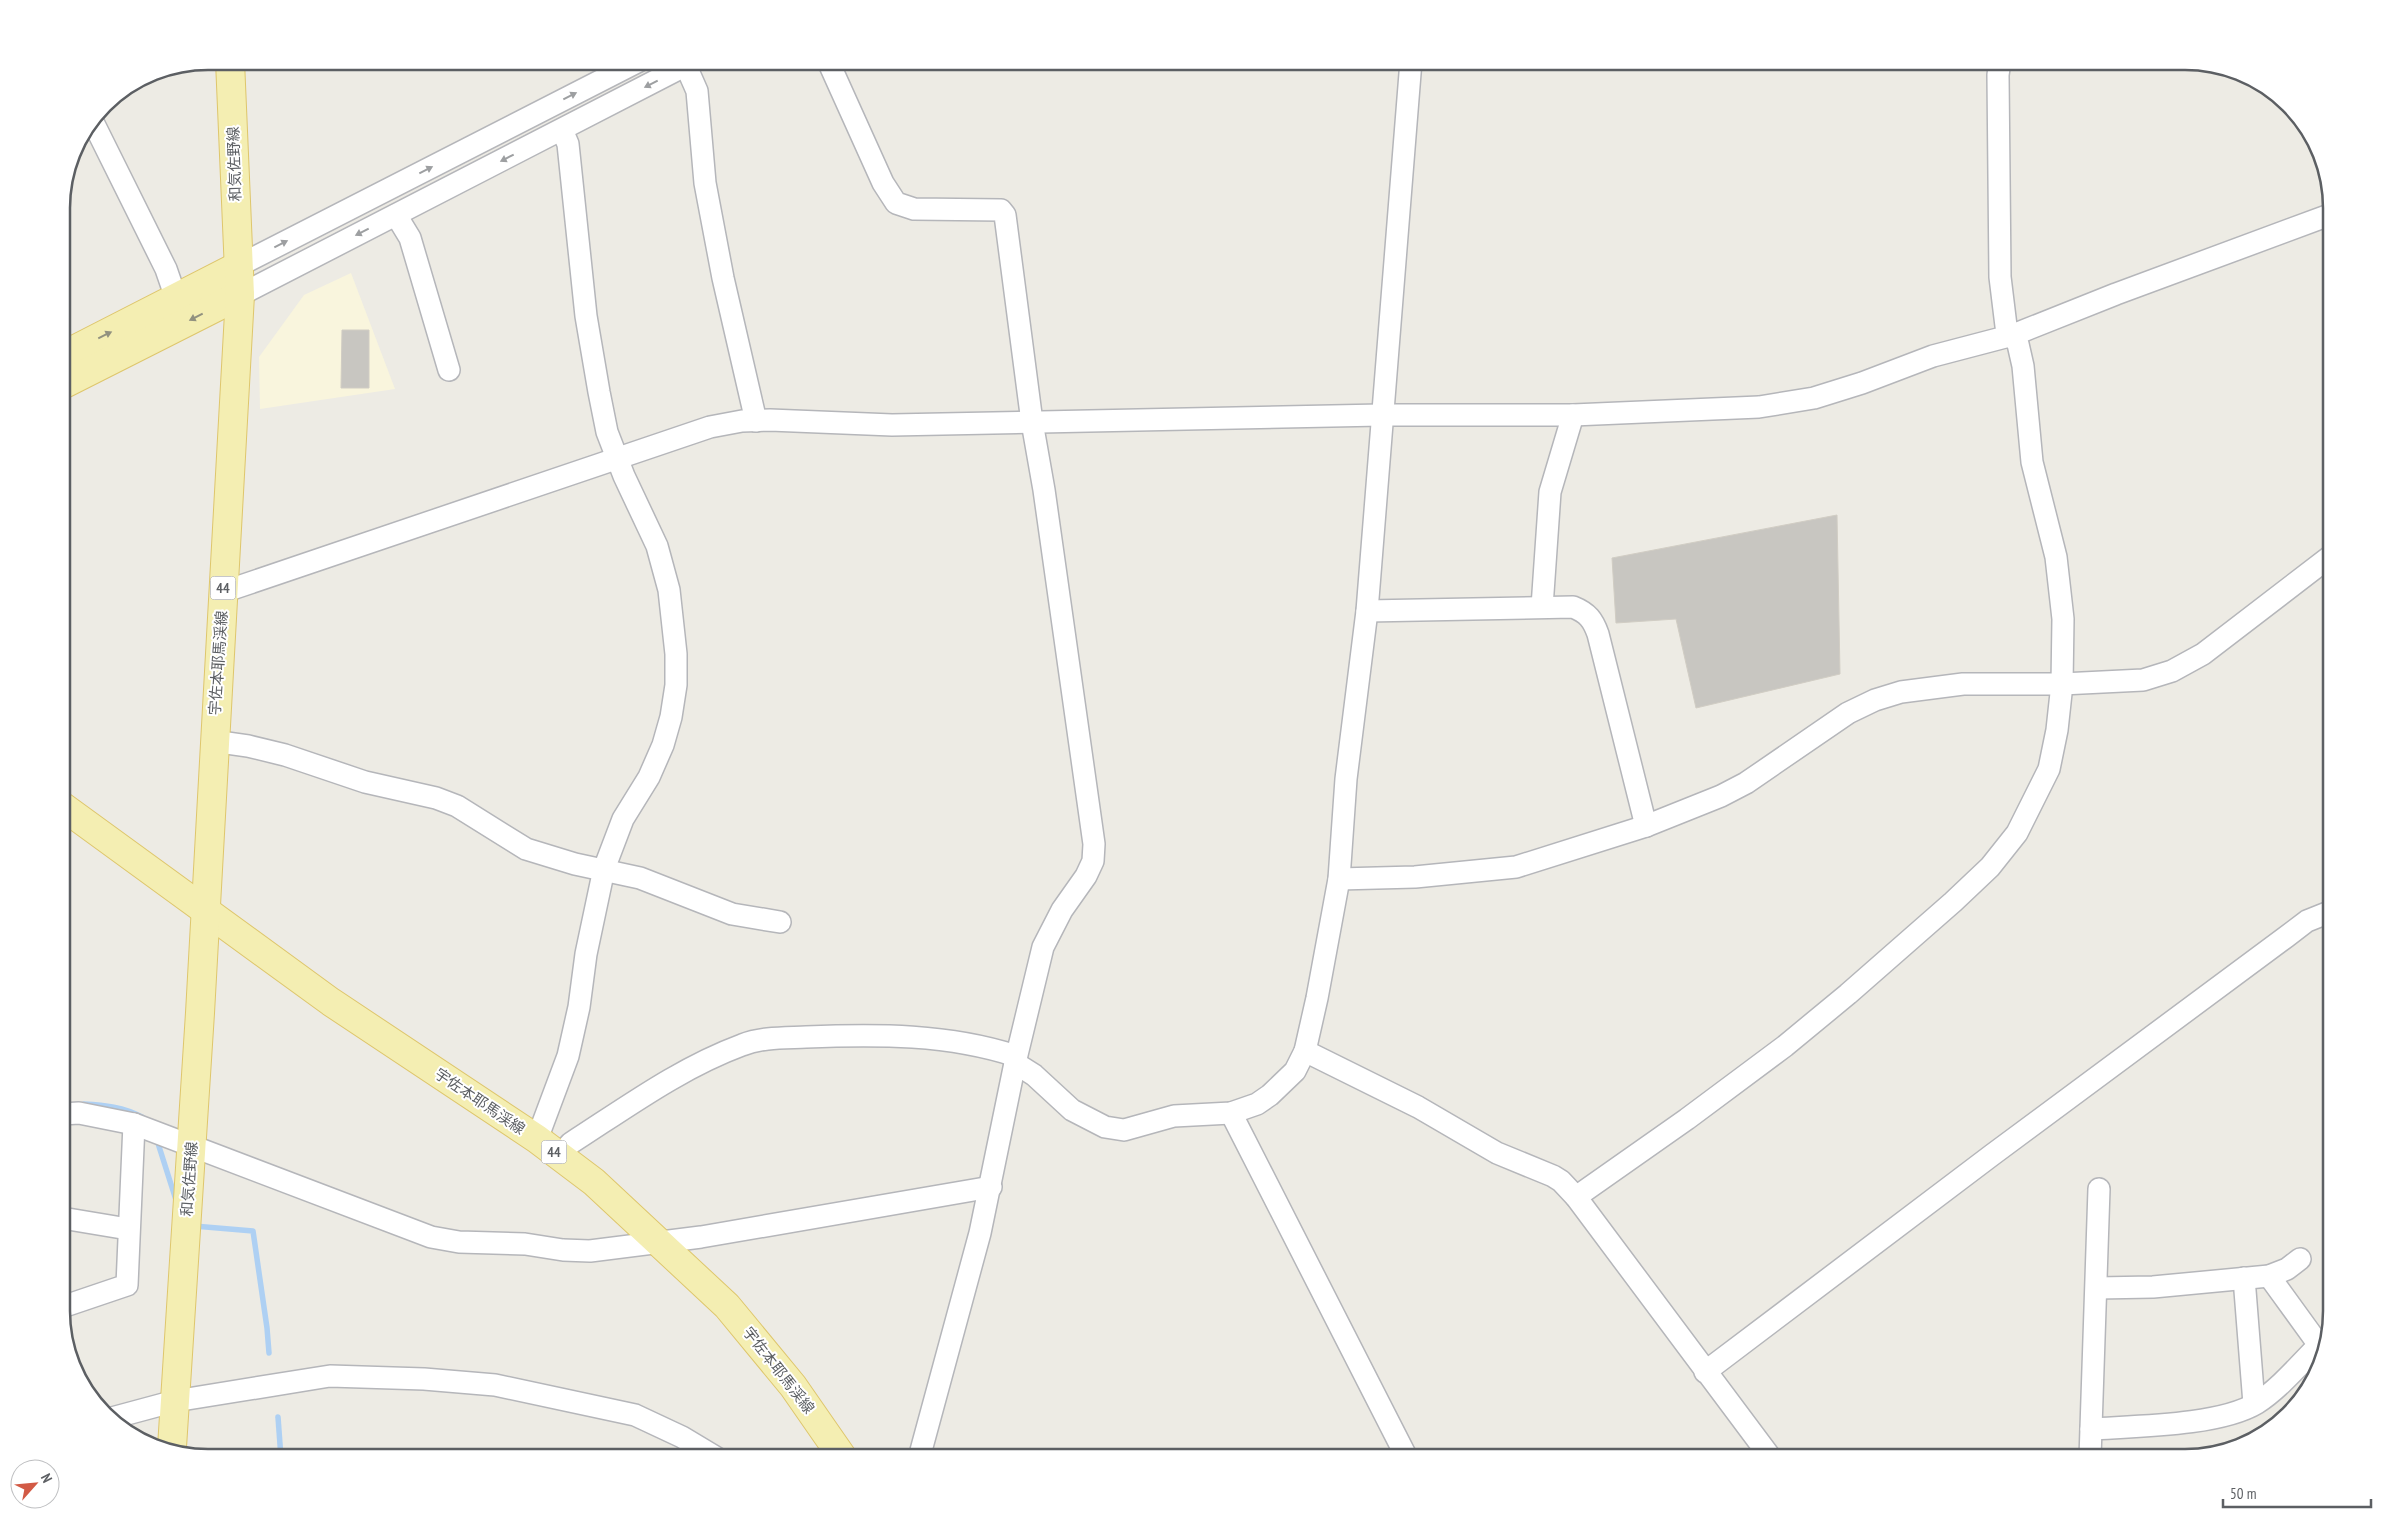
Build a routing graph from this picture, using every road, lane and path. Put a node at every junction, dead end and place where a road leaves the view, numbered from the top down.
1 (230, 70) edge
2 (621, 70) edge
3 (678, 70) edge
4 (692, 70) edge
5 (832, 70) edge
6 (1410, 70) edge
7 (1999, 70) edge
8 (96, 127) edge
9 (562, 130) junction
10 (396, 215) junction
11 (2323, 217) edge
12 (238, 266) junction
13 (240, 295) junction
14 (176, 298) junction
15 (2013, 335) junction
16 (70, 352) edge
17 (449, 370) dead end
18 (70, 382) edge
19 (1381, 415) junction
20 (1573, 415) junction
21 (756, 421) junction
22 (1032, 422) junction
23 (617, 458) junction
24 (2323, 562) edge
25 (222, 592) junction
26 (1542, 607) junction
27 (1367, 611) junction
28 (2062, 684) junction
29 (213, 741) junction
30 (70, 812) edge
31 (1646, 826) junction
32 (604, 869) junction
33 (1339, 880) junction
34 (205, 911) junction
35 (2323, 915) edge
36 (780, 922) dead end
37 (1305, 1051) junction
38 (1015, 1060) junction
39 (1231, 1113) junction
40 (70, 1114) edge
41 (134, 1124) junction
42 (537, 1139) junction
43 (191, 1144) junction
44 (559, 1156) junction
45 (991, 1187) junction
46 (2099, 1189) dead end
47 (1576, 1197) junction
48 (70, 1219) edge
49 (128, 1229) junction
50 (659, 1242) junction
51 (2300, 1260) dead end
52 (2269, 1276) junction
53 (2244, 1278) junction
54 (2097, 1288) junction
55 (70, 1304) edge
56 (2319, 1343) edge
57 (2318, 1347) edge
58 (1705, 1372) junction
59 (2254, 1404) junction
60 (175, 1406) junction
61 (119, 1417) edge
62 (2091, 1429) junction
63 (172, 1444) edge
64 (703, 1449) edge
65 (837, 1449) edge
66 (920, 1449) edge
67 (1402, 1449) edge
68 (1764, 1449) edge
69 (2090, 1449) edge

1 - 12 main road, 和気佐野線
12 -> 2 street
3 -> 9 street
4 - 21 street
5 - 22 street
6 - 19 street
7 - 15 street
8 - 14 street
9 -> 10 street
9 - 23 street
10 -> 13 street
10 - 17 street
11 - 15 street
12 - 13 main road, 宇佐本耶馬渓線 / 44
12 - 14 main road
13 -> 18 main road
13 - 25 main road, 宇佐本耶馬渓線 / 44
16 -> 14 main road
15 - 20 street
15 - 28 street
19 - 20 street
19 - 22 street
19 - 27 street
20 - 26 street
21 - 22 street
21 - 23 street
22 - 38 street
23 - 25 street
23 - 32 street
24 - 28 street
25 - 29 main road, 宇佐本耶馬渓線 / 44
26 - 27 street
26 - 31 street
27 - 33 street
28 - 31 street
28 - 47 street
29 - 32 street
29 - 34 main road, 宇佐本耶馬渓線 / 44
30 - 34 main road, 宇佐本耶馬渓線 / 44
31 - 33 street
32 - 36 street
32 - 42 street
33 - 37 street
34 - 42 main road, 宇佐本耶馬渓線 / 44
34 - 43 main road, 和気佐野線
35 - 58 street
37 - 39 street
37 - 47 street
38 - 39 street
38 - 44 street
38 - 45 street
39 - 67 street
40 - 41 street
41 - 43 street
41 - 49 street
42 - 44 main road, 宇佐本耶馬渓線 / 44
43 - 50 street
43 - 60 main road, 和気佐野線
44 - 50 main road, 宇佐本耶馬渓線 / 44
45 - 50 street
45 - 66 street
46 - 54 street
47 - 58 street
48 - 49 street
49 - 55 street
50 - 65 main road, 宇佐本耶馬渓線 / 44
51 - 52 street
52 - 53 street
52 - 56 street
53 - 54 street
53 - 59 street
54 - 62 street
57 - 59 street
58 - 68 street
59 - 62 street
60 - 61 street
60 - 63 main road, 和気佐野線
60 - 64 street
62 - 69 street

